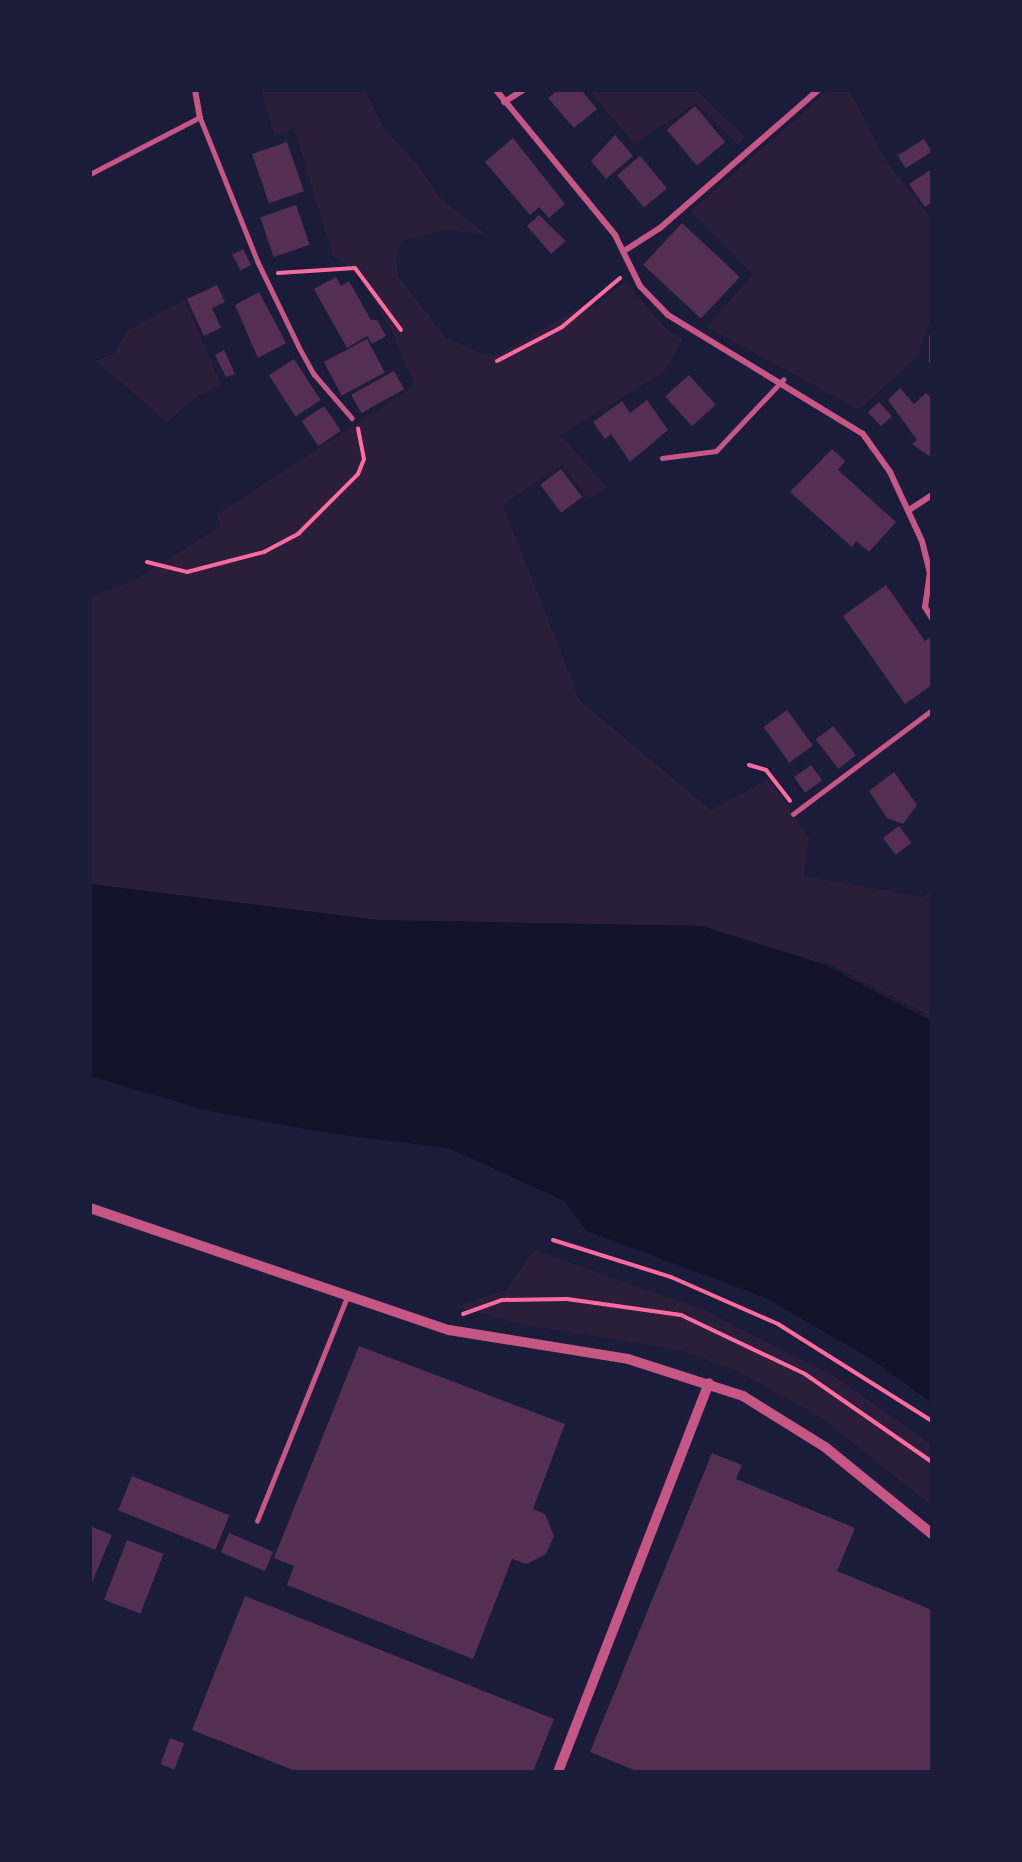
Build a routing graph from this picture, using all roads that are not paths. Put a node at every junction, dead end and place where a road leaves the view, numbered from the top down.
1 (195, 90) edge
2 (496, 90) edge
3 (523, 90) edge
4 (818, 90) edge
5 (504, 102) junction
6 (200, 117) junction
7 (90, 174) edge
8 (624, 251) junction
9 (932, 336) edge
10 (932, 361) edge
11 (783, 380) junction
12 (351, 418) road end
13 (662, 458) dead end
14 (932, 495) edge
15 (909, 510) junction
16 (932, 618) edge
17 (932, 710) edge
18 (795, 813) road end
19 (90, 1208) edge
20 (347, 1297) junction
21 (709, 1383) junction
22 (257, 1521) dead end
23 (932, 1534) edge
24 (558, 1772) edge

1 - 6 street
2 - 5 street
3 - 5 street
4 - 8 street
5 - 8 street
6 - 7 lane
6 - 12 lane
8 - 11 street
9 - 10 lane
11 - 13 lane
11 - 15 street
14 - 15 street
15 - 16 street
17 - 18 lane
19 - 20 street
20 - 21 street
20 - 22 lane
21 - 23 street
21 - 24 street

